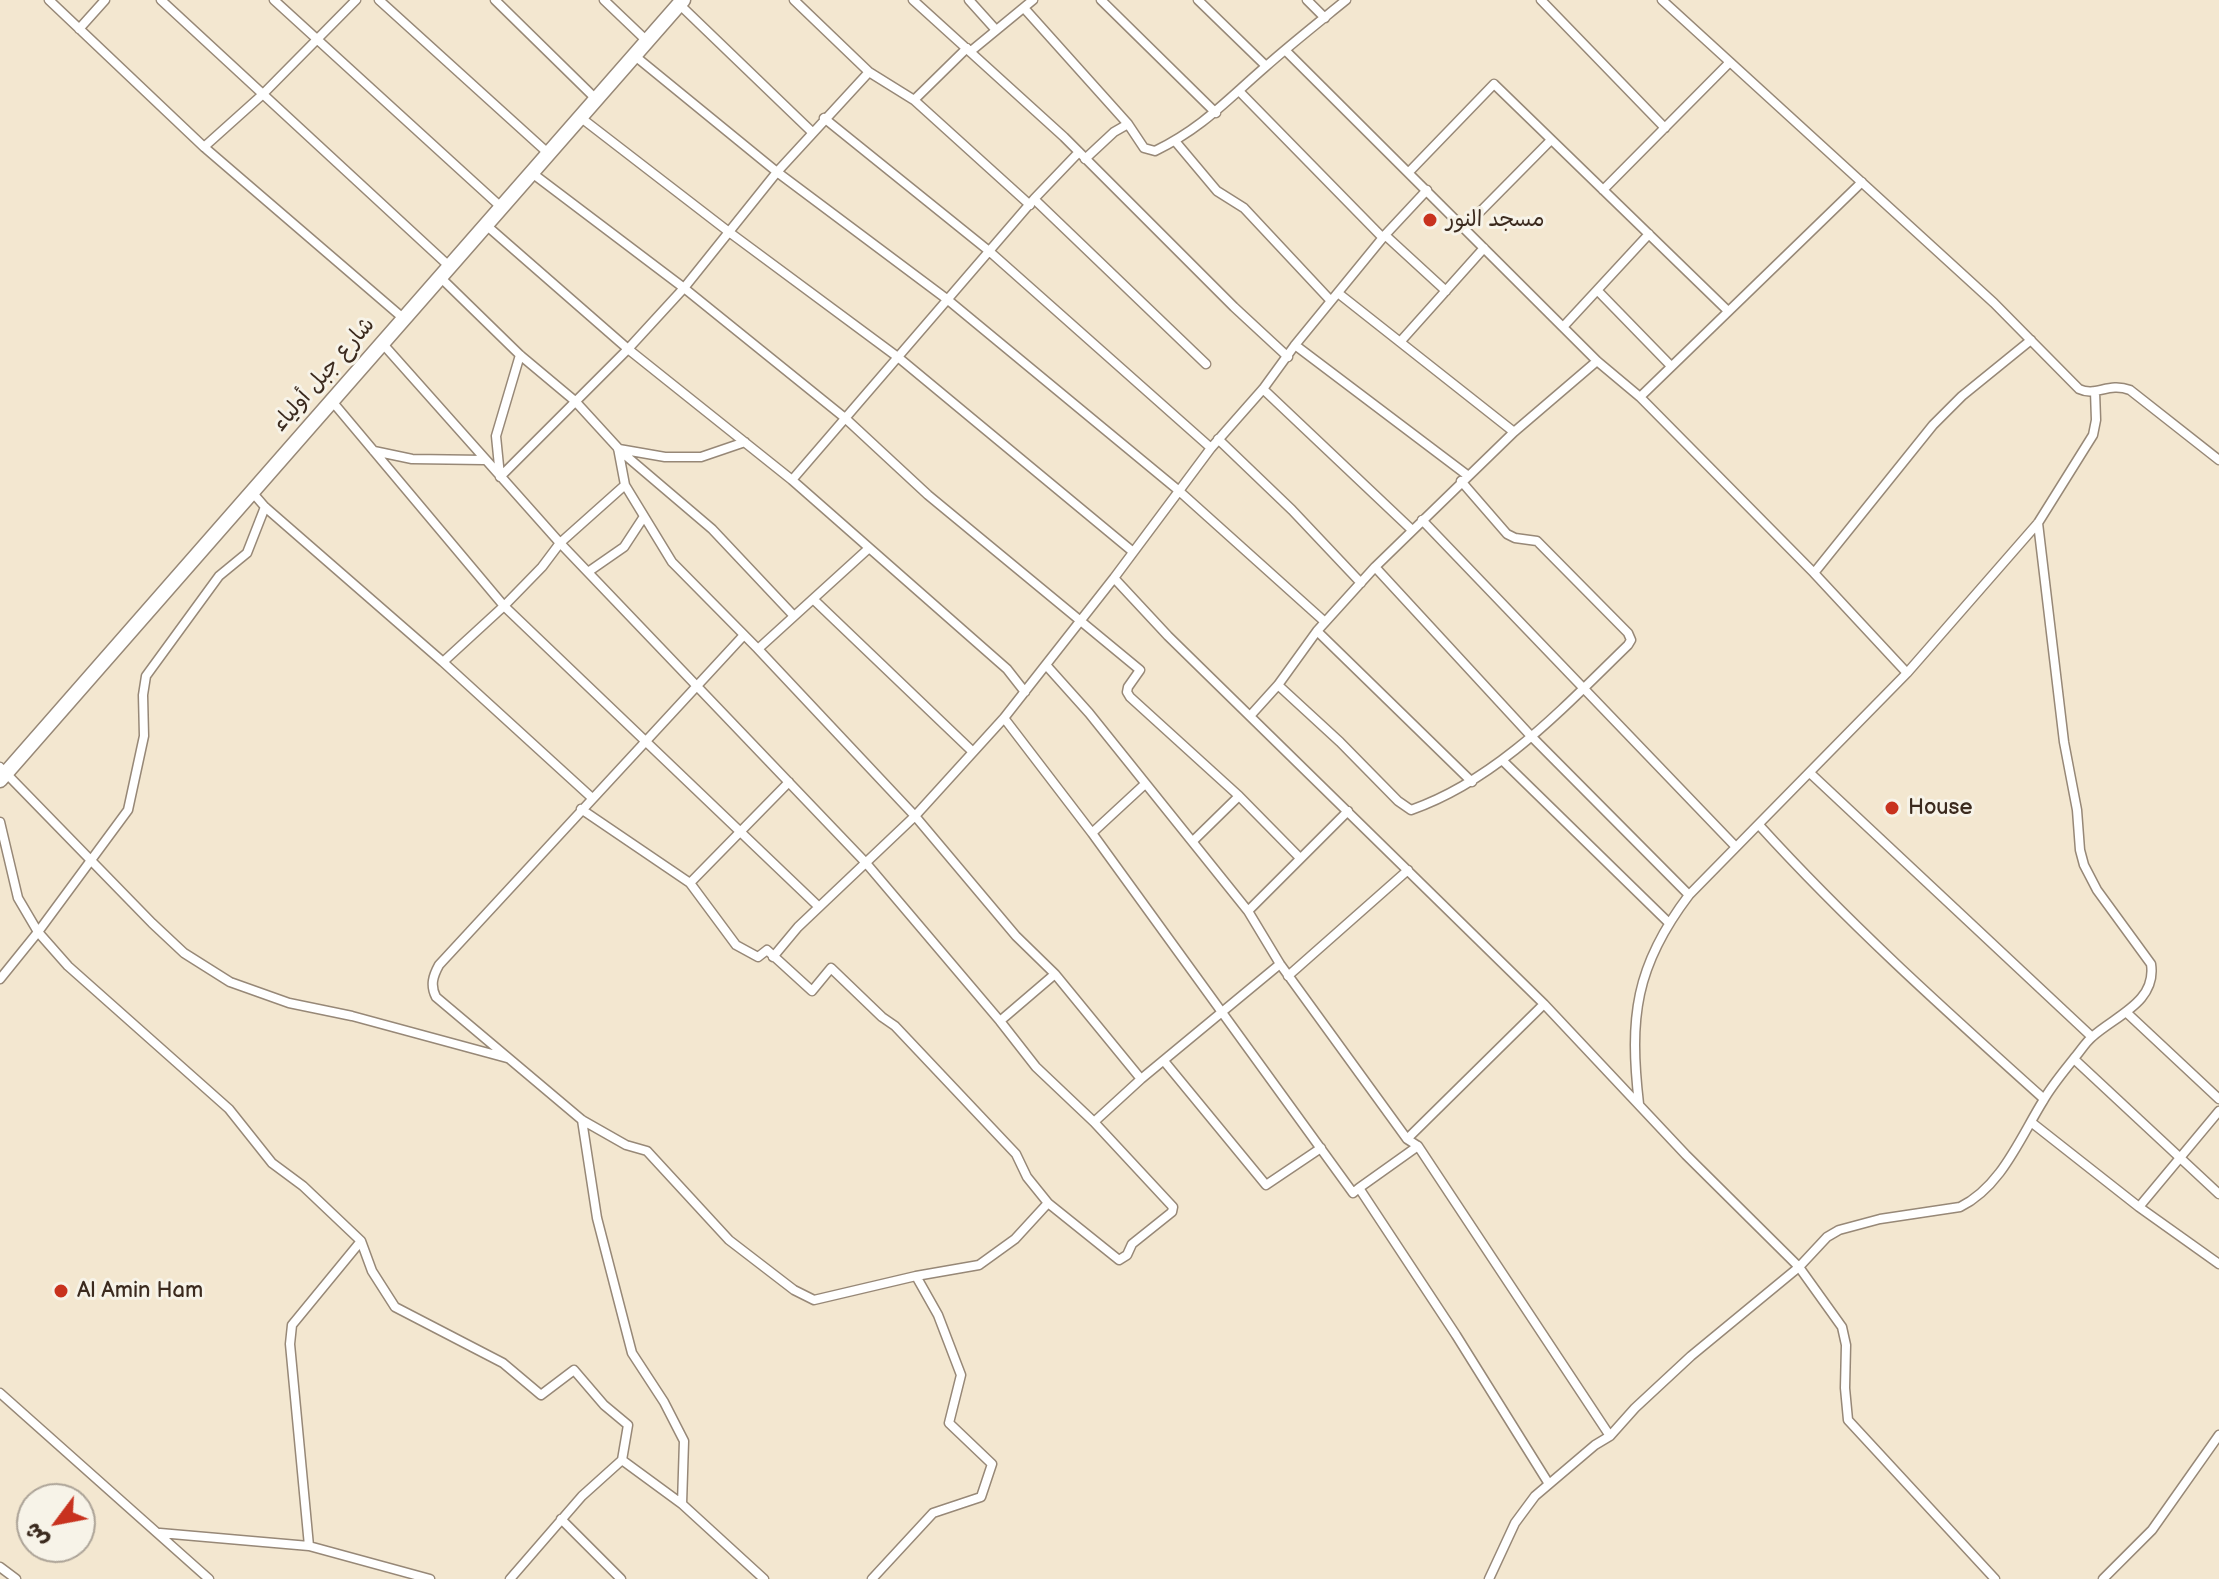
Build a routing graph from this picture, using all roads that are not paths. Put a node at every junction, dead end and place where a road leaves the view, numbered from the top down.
1 (49, 0) edge
2 (105, 0) edge
3 (161, 0) edge
4 (274, 0) edge
5 (356, 0) edge
6 (379, 0) edge
7 (495, 0) edge
8 (604, 0) edge
9 (913, 0) edge
10 (969, 0) edge
11 (1033, 0) edge
12 (1101, 0) edge
13 (1198, 0) edge
14 (1307, 0) edge
15 (1346, 0) edge
16 (1541, 0) edge
17 (1662, 0) edge
18 (796, 1) edge
19 (681, 2) edge
20 (1024, 8) junction
21 (1325, 18) junction
22 (79, 29) junction
23 (996, 30) junction
24 (317, 41) junction
25 (648, 42) junction
26 (969, 49) junction
27 (1285, 50) junction
28 (635, 56) junction
29 (1730, 62) junction
30 (1266, 66) junction
31 (869, 72) junction
32 (1239, 91) junction
33 (262, 95) junction
34 (597, 100) junction
35 (914, 100) junction
36 (1216, 113) junction
37 (580, 117) junction
38 (824, 118) junction
39 (1128, 124) junction
40 (1665, 128) junction
41 (812, 132) junction
42 (1551, 140) junction
43 (1175, 141) junction
44 (204, 147) junction
45 (549, 154) junction
46 (1082, 155) junction
47 (777, 172) junction
48 (1409, 172) junction
49 (532, 173) junction
50 (1862, 182) junction
51 (1427, 190) junction
52 (1603, 190) junction
53 (1032, 202) junction
54 (501, 207) junction
55 (486, 225) junction
56 (1464, 228) junction
57 (729, 232) junction
58 (1649, 234) junction
59 (1384, 236) junction
60 (1484, 248) junction
61 (989, 251) junction
62 (444, 271) junction
63 (684, 288) junction
64 (1446, 291) junction
65 (1598, 291) junction
66 (1338, 293) junction
67 (948, 300) junction
68 (1331, 301) junction
69 (1728, 311) junction
70 (403, 318) junction
71 (1563, 327) junction
72 (2031, 340) junction
73 (381, 342) junction
74 (1400, 342) junction
75 (1295, 345) junction
76 (628, 349) junction
77 (520, 355) junction
78 (1288, 357) junction
79 (899, 358) junction
80 (1597, 361) junction
81 (1206, 364) dead end
82 (1671, 366) junction
83 (1263, 389) junction
84 (2095, 391) junction
85 (1640, 397) junction
86 (330, 400) junction
87 (575, 401) junction
88 (845, 418) junction
89 (1514, 432) junction
90 (1218, 439) junction
91 (745, 442) junction
92 (618, 448) junction
93 (1211, 448) junction
94 (372, 451) junction
95 (484, 460) junction
96 (2219, 460) edge
97 (500, 477) junction
98 (1464, 478) junction
99 (792, 480) junction
100 (625, 485) junction
101 (1178, 490) junction
102 (251, 491) junction
103 (265, 507) junction
104 (643, 518) junction
105 (1422, 520) junction
106 (2038, 523) junction
107 (1412, 530) junction
108 (560, 543) junction
109 (868, 549) junction
110 (1132, 551) junction
111 (1375, 567) junction
112 (588, 572) junction
113 (1814, 573) junction
114 (1114, 578) junction
115 (1361, 583) junction
116 (813, 599) junction
117 (504, 606) junction
118 (794, 616) junction
119 (1080, 621) junction
120 (1325, 622) junction
121 (1317, 631) junction
122 (744, 635) junction
123 (758, 649) junction
124 (443, 662) junction
125 (1046, 665) junction
126 (1907, 673) junction
127 (1278, 685) junction
128 (696, 686) junction
129 (1583, 688) junction
130 (1025, 692) junction
131 (1250, 716) junction
132 (1004, 718) junction
133 (1530, 735) junction
134 (645, 740) junction
135 (973, 752) junction
136 (1502, 760) junction
137 (2, 773) edge
138 (1810, 773) junction
139 (789, 782) junction
140 (1472, 782) junction
141 (1145, 784) junction
142 (1239, 796) junction
143 (591, 797) junction
144 (581, 809) junction
145 (1348, 811) junction
146 (915, 816) junction
147 (0, 822) edge
148 (1759, 825) junction
149 (739, 830) junction
150 (1092, 833) junction
151 (1193, 841) junction
152 (1736, 847) junction
153 (1300, 858) junction
154 (92, 860) junction
155 (866, 863) junction
156 (1408, 870) junction
157 (690, 883) junction
158 (1689, 895) junction
159 (819, 907) junction
160 (1248, 911) junction
161 (1669, 923) junction
162 (38, 932) junction
163 (773, 957) junction
164 (1280, 964) junction
165 (1055, 974) junction
166 (1288, 976) junction
167 (0, 979) edge
168 (1544, 1004) junction
169 (1222, 1012) junction
170 (2127, 1013) junction
171 (1000, 1021) junction
172 (2092, 1037) junction
173 (509, 1058) junction
174 (2074, 1059) junction
175 (1164, 1061) junction
176 (1141, 1079) junction
177 (2044, 1099) junction
178 (2219, 1099) edge
179 (1639, 1105) junction
180 (2219, 1111) edge
181 (582, 1120) junction
182 (1094, 1122) junction
183 (2031, 1122) junction
184 (1407, 1139) junction
185 (1418, 1146) junction
186 (1321, 1148) junction
187 (2179, 1157) junction
188 (1359, 1188) junction
189 (2219, 1194) edge
190 (1048, 1203) junction
191 (2139, 1207) junction
192 (361, 1241) junction
193 (2219, 1264) edge
194 (1799, 1267) junction
195 (916, 1276) junction
196 (0, 1393) edge
197 (2219, 1435) edge
198 (1610, 1436) junction
199 (622, 1460) junction
200 (1549, 1484) junction
201 (682, 1504) junction
202 (561, 1519) junction
203 (159, 1533) junction
204 (309, 1546) junction
205 (0, 1567) edge
206 (13, 1578) edge
207 (209, 1579) edge
208 (430, 1579) edge
209 (510, 1579) edge
210 (621, 1579) edge
211 (764, 1579) edge
212 (872, 1579) edge
213 (1489, 1579) edge
214 (1995, 1579) edge
215 (2103, 1579) edge

1 - 22 street
2 - 22 street
3 - 33 street
4 - 24 street
5 - 24 street
6 - 45 street
7 - 34 street
8 - 25 street
9 - 26 street
10 - 23 street
11 - 20 street
12 - 36 street
13 - 30 street
14 - 21 street
15 - 21 street
16 - 40 street
17 - 29 street
18 - 31 street
19 - 25 highway, شارع جبل أولياء
19 - 41 street
20 - 23 street
20 - 39 street
21 - 27 street
22 - 44 street
23 - 26 street
24 - 33 street
24 - 54 street
25 - 28 highway, شارع جبل أولياء
26 - 35 street
26 - 46 street
27 - 30 street
27 - 48 street
28 - 34 highway, شارع جبل أولياء
28 - 47 street
29 - 40 street
29 - 50 street
30 - 32 street
31 - 35 street
31 - 38 street
32 - 36 street
32 - 59 street
33 - 44 street
33 - 62 street
34 - 37 highway, شارع جبل أولياء
35 - 53 street
36 - 43 street
37 - 45 highway, شارع جبل أولياء
37 - 57 street
38 - 41 street
38 - 61 street
39 - 43 street
39 - 46 street
40 - 52 street
41 - 47 street
42 - 48 street
42 - 52 street
42 - 56 street
43 - 68 street
44 - 70 street
45 - 49 highway, شارع جبل أولياء
46 - 53 street
46 - 78 street
47 - 57 street
47 - 67 street
48 - 51 street
49 - 54 highway, شارع جبل أولياء
49 - 63 street
50 - 69 street
50 - 72 street
51 - 56 street
51 - 59 street
52 - 58 street
53 - 61 street
53 - 81 street
54 - 55 highway, شارع جبل أولياء
55 - 62 highway, شارع جبل أولياء
55 - 76 street
56 - 60 street
57 - 63 street
57 - 79 street
58 - 65 street
58 - 69 street
59 - 64 street
59 - 66 street
60 - 64 street
60 - 71 street
61 - 67 street
61 - 93 street
62 - 70 highway, شارع جبل أولياء
62 - 77 street
63 - 76 street
63 - 88 street
64 - 74 street
65 - 71 street
65 - 82 street
66 - 68 street
66 - 74 street
67 - 79 street
67 - 101 street
68 - 75 street
69 - 82 street
70 - 73 highway, شارع جبل أولياء
71 - 80 street
72 - 84 street
72 - 113 street
73 - 86 highway, شارع جبل أولياء
73 - 95 street
74 - 89 street
75 - 78 street
75 - 98 street
76 - 87 street
76 - 91 street
77 - 87 street
77 - 97 street
78 - 83 street
79 - 88 street
79 - 110 street
80 - 85 street
80 - 89 street
82 - 85 street
83 - 90 street
83 - 107 street
84 - 96 street
84 - 106 street
85 - 113 street
86 - 94 street
86 - 102 highway, شارع جبل أولياء
87 - 92 street
87 - 97 street
88 - 99 street
88 - 119 street
89 - 98 street
90 - 93 street
90 - 115 street
91 - 92 street
91 - 99 street
92 - 100 street
92 - 118 street
93 - 101 street
94 - 95 street
94 - 117 street
95 - 97 street
97 - 108 street
98 - 105 street
98 - 129 street
99 - 109 street
100 - 104 street
100 - 108 street
101 - 110 street
101 - 120 street
102 - 103 street
102 - 137 highway, شارع جبل أولياء
103 - 124 street
103 - 154 street
104 - 112 street
104 - 122 street
105 - 107 street
105 - 129 street
106 - 126 street
106 - 170 street
107 - 111 street
108 - 112 street
108 - 117 street
109 - 116 street
109 - 130 street
110 - 114 street
111 - 115 street
111 - 133 street
112 - 128 street
113 - 126 street
114 - 119 street
114 - 131 street
115 - 120 street
116 - 118 street
116 - 135 street
117 - 124 street
117 - 134 street
118 - 123 street
119 - 125 street
119 - 142 street
120 - 121 street
121 - 127 street
121 - 140 street
122 - 123 street
122 - 128 street
123 - 146 street
124 - 143 street
125 - 130 street
125 - 141 street
126 - 138 street
127 - 131 street
127 - 140 street
128 - 134 street
128 - 139 street
129 - 133 street
129 - 152 street
130 - 132 street
131 - 145 street
132 - 135 street
132 - 150 street
133 - 136 street
133 - 158 street
134 - 143 street
134 - 149 street
135 - 146 street
136 - 140 street
136 - 161 street
137 - 154 street
138 - 148 street
138 - 172 street
139 - 149 street
139 - 155 street
141 - 150 street
141 - 151 street
142 - 151 street
142 - 153 street
143 - 144 street
144 - 157 street
144 - 173 street
145 - 153 street
145 - 156 street
146 - 155 street
146 - 165 street
147 - 162 street
148 - 152 street
148 - 177 street
149 - 157 street
149 - 159 street
150 - 169 street
151 - 160 street
152 - 158 street
153 - 160 street
154 - 162 street
154 - 173 street
155 - 159 street
155 - 171 street
156 - 166 street
156 - 168 street
157 - 163 street
158 - 161 street
159 - 163 street
160 - 164 street
161 - 179 street
162 - 167 street
162 - 192 street
163 - 190 street
164 - 166 street
164 - 169 street
165 - 171 street
165 - 176 street
166 - 184 street
168 - 179 street
168 - 184 street
169 - 175 street
169 - 186 street
170 - 172 street
170 - 178 street
171 - 182 street
172 - 174 street
173 - 181 street
174 - 177 street
174 - 187 street
175 - 176 street
175 - 186 street
176 - 182 street
177 - 183 street
179 - 194 street
180 - 187 street
181 - 195 street
181 - 201 street
182 - 190 street
183 - 191 street
183 - 194 street
184 - 185 street
185 - 188 street
185 - 198 street
186 - 188 street
187 - 189 street
187 - 191 street
188 - 200 street
190 - 195 street
191 - 193 street
192 - 199 street
192 - 204 street
194 - 198 street
194 - 214 street
195 - 212 street
196 - 203 street
197 - 215 street
198 - 200 street
199 - 201 street
199 - 202 street
200 - 213 street
201 - 211 street
202 - 209 street
202 - 210 street
203 - 204 street
203 - 207 street
204 - 208 street
205 - 206 street

